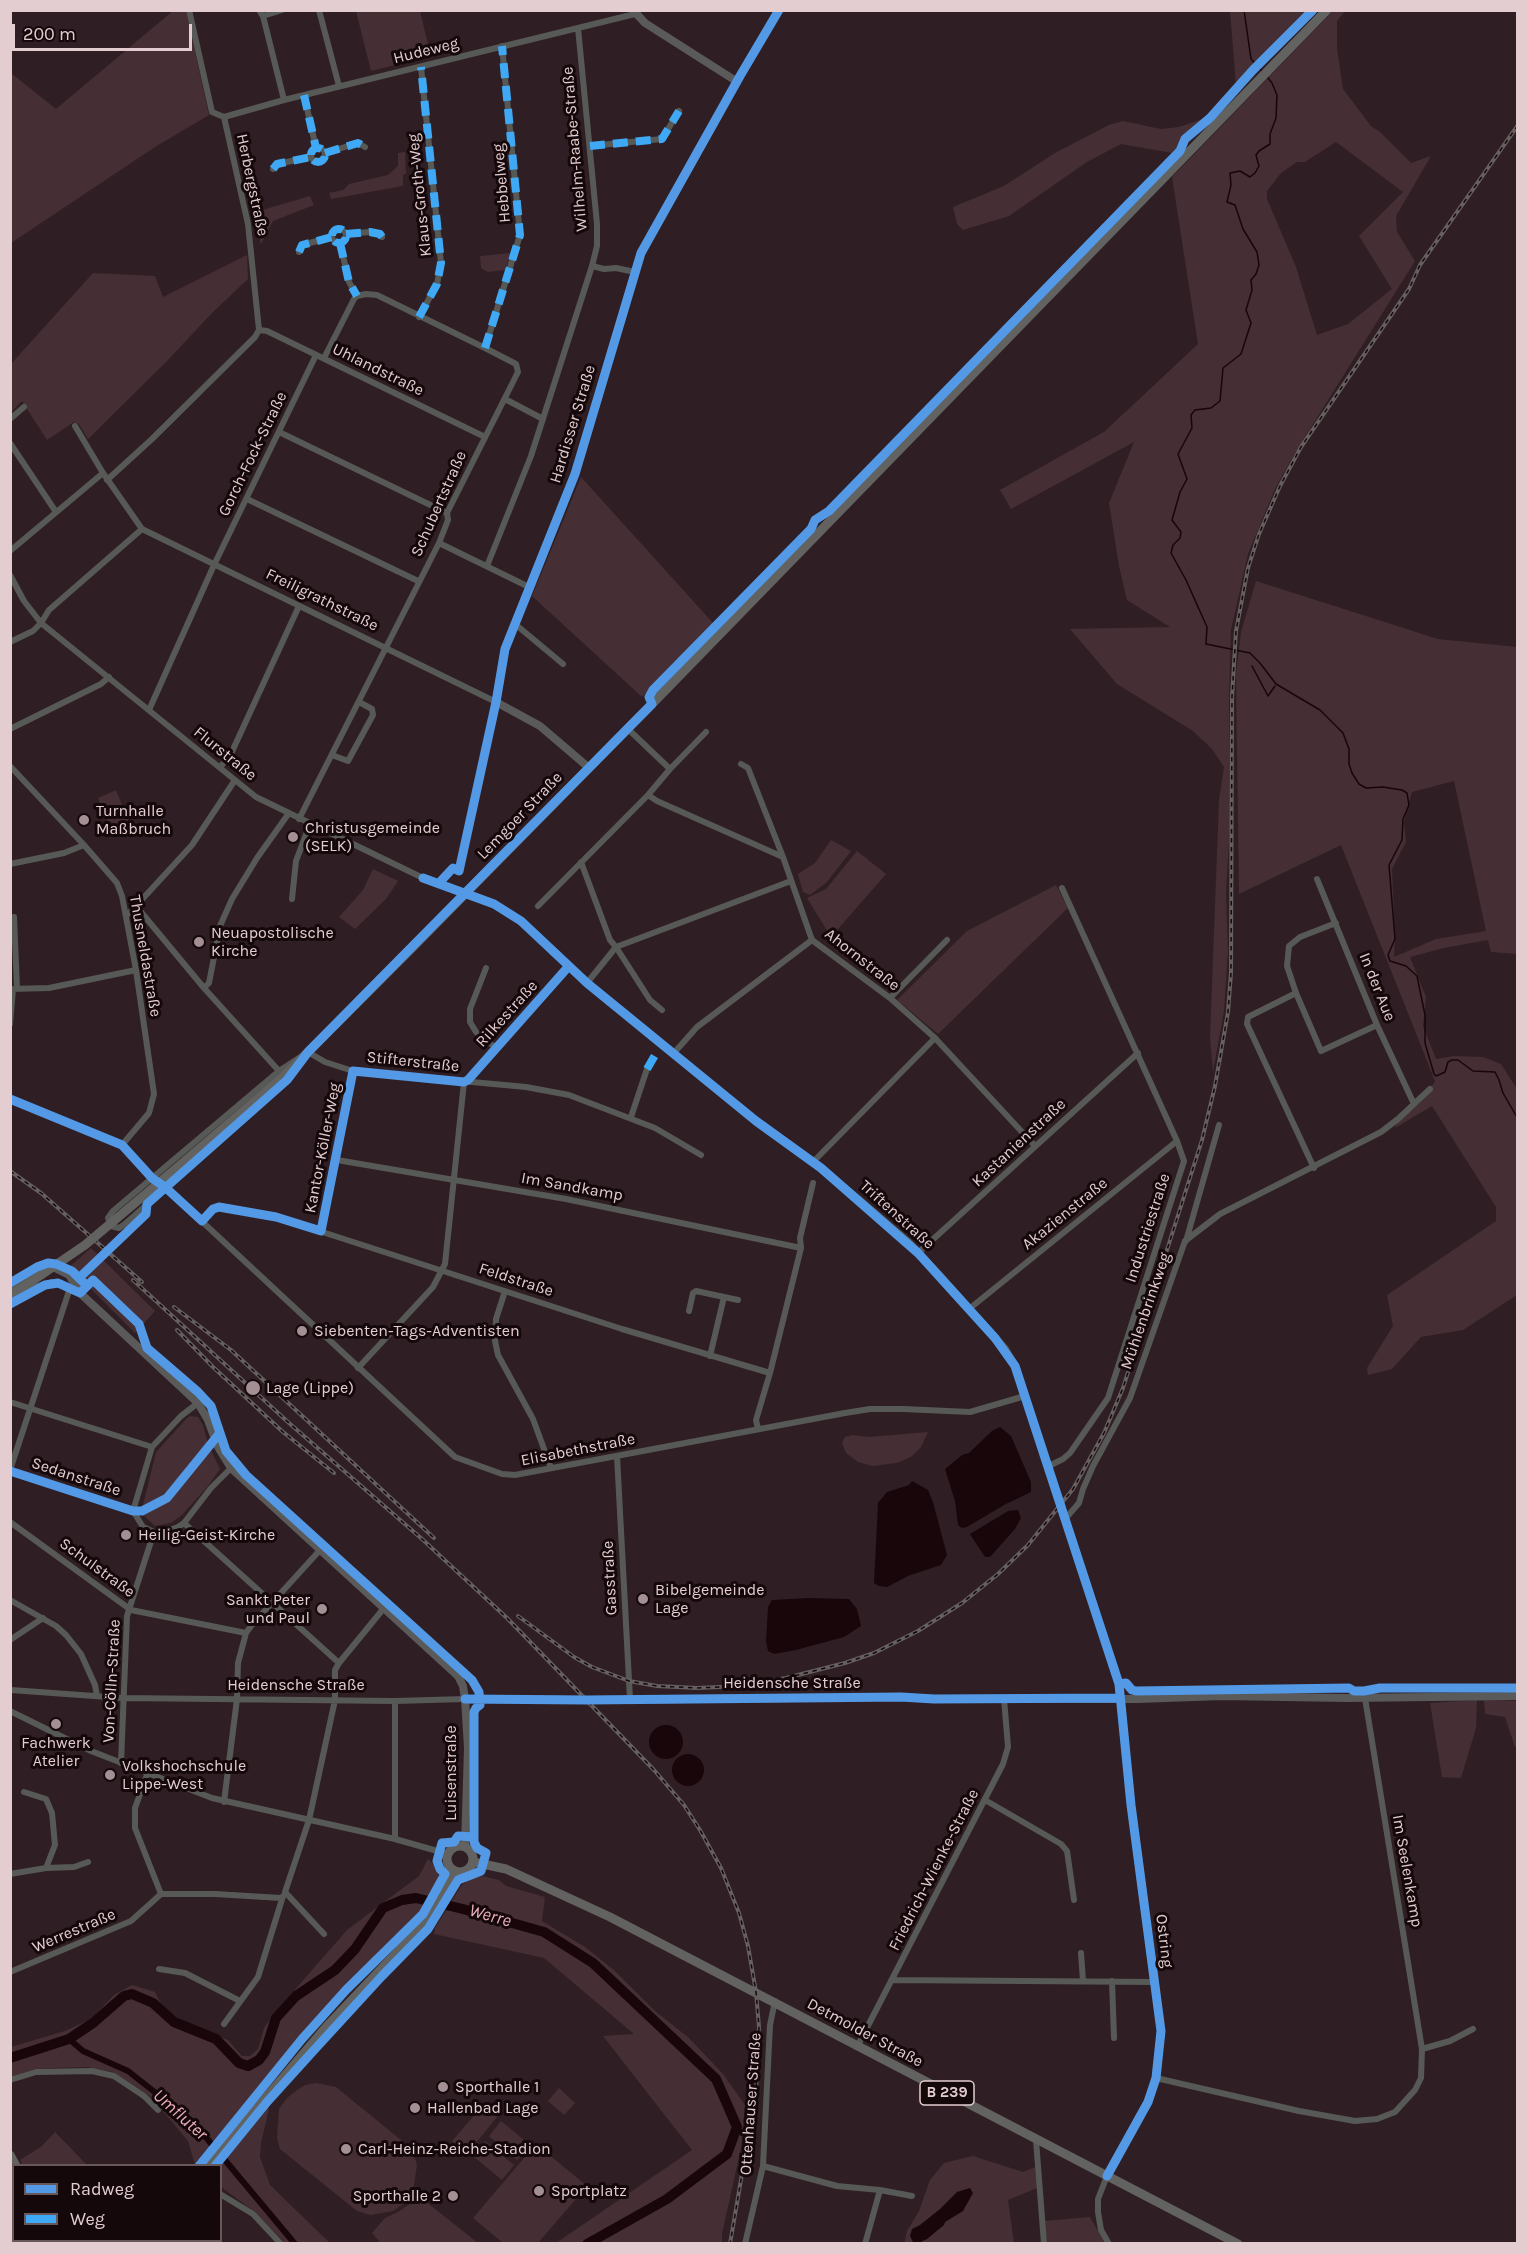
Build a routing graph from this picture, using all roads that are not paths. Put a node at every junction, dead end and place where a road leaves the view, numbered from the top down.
1 (189, 10) edge
2 (282, 10) edge
3 (319, 10) edge
4 (779, 10) edge
5 (1327, 10) edge
6 (261, 13) edge
7 (634, 13) edge
8 (578, 28) junction
9 (502, 46) junction
10 (421, 67) junction
11 (736, 81) junction
12 (339, 86) junction
13 (304, 95) junction
14 (284, 100) junction
15 (679, 111) dead end
16 (224, 117) junction
17 (590, 146) junction
18 (365, 147) dead end
19 (316, 148) junction
20 (326, 153) junction
21 (311, 157) junction
22 (273, 169) dead end
23 (346, 234) junction
24 (332, 237) junction
25 (382, 237) dead end
26 (340, 243) junction
27 (299, 252) dead end
28 (592, 266) junction
29 (635, 272) junction
30 (357, 296) junction
31 (419, 317) junction
32 (259, 330) junction
33 (485, 348) junction
34 (316, 355) junction
35 (324, 358) junction
36 (505, 399) junction
37 (24, 406) dead end
38 (543, 418) junction
39 (10, 419) edge
40 (75, 426) dead end
41 (279, 432) junction
42 (485, 437) junction
43 (10, 443) edge
44 (103, 473) junction
45 (107, 480) junction
46 (247, 498) junction
47 (56, 512) junction
48 (447, 513) junction
49 (142, 529) junction
50 (439, 543) junction
51 (10, 551) edge
52 (214, 565) junction
53 (487, 566) junction
54 (10, 575) edge
55 (418, 581) junction
56 (529, 587) junction
57 (299, 606) junction
58 (41, 623) junction
59 (515, 624) junction
60 (10, 642) edge
61 (385, 647) junction
62 (563, 664) dead end
63 (109, 677) junction
64 (359, 702) junction
65 (496, 702) junction
66 (149, 710) junction
67 (10, 729) edge
68 (628, 729) junction
69 (706, 732) dead end
70 (332, 755) junction
71 (741, 764) dead end
72 (10, 766) edge
73 (221, 766) junction
74 (588, 767) junction
75 (670, 769) junction
76 (236, 780) junction
77 (648, 795) junction
78 (289, 813) junction
79 (300, 819) junction
80 (310, 824) junction
81 (84, 846) junction
82 (783, 857) junction
83 (581, 862) junction
84 (10, 864) edge
85 (459, 871) dead end
86 (1317, 879) dead end
87 (791, 881) junction
88 (1062, 888) dead end
89 (466, 893) junction
90 (292, 899) dead end
91 (136, 906) junction
92 (538, 906) dead end
93 (127, 915) junction
94 (14, 917) dead end
95 (1336, 922) junction
96 (812, 940) junction
97 (946, 940) dead end
98 (616, 947) junction
99 (568, 967) junction
100 (486, 968) dead end
101 (136, 970) junction
102 (587, 983) junction
103 (204, 988) junction
104 (14, 989) edge
105 (1296, 993) junction
106 (890, 998) junction
107 (662, 1010) dead end
108 (10, 1024) edge
109 (1377, 1025) junction
110 (935, 1038) junction
111 (496, 1048) junction
112 (308, 1052) junction
113 (1138, 1053) junction
114 (673, 1054) junction
115 (647, 1069) dead end
116 (279, 1071) junction
117 (353, 1071) junction
118 (466, 1081) junction
119 (1430, 1089) dead end
120 (10, 1099) edge
121 (1413, 1104) junction
122 (631, 1118) junction
123 (1219, 1125) dead end
124 (1177, 1141) junction
125 (123, 1145) junction
126 (1035, 1146) junction
127 (701, 1155) dead end
128 (337, 1160) junction
129 (813, 1162) junction
130 (1314, 1168) junction
131 (152, 1178) junction
132 (453, 1180) junction
133 (813, 1183) dead end
134 (166, 1188) junction
135 (202, 1221) junction
136 (321, 1231) junction
137 (1185, 1241) junction
138 (801, 1248) junction
139 (918, 1253) junction
140 (442, 1270) junction
141 (72, 1286) junction
142 (13, 1291) edge
143 (504, 1291) junction
144 (724, 1297) junction
145 (738, 1300) dead end
146 (10, 1304) edge
147 (969, 1309) junction
148 (688, 1311) dead end
149 (710, 1356) junction
150 (358, 1368) junction
151 (770, 1373) junction
152 (1025, 1396) junction
153 (10, 1402) edge
154 (198, 1403) junction
155 (29, 1409) junction
156 (758, 1429) junction
157 (152, 1447) junction
158 (617, 1456) junction
159 (1049, 1466) junction
160 (231, 1468) junction
161 (551, 1468) junction
162 (10, 1470) edge
163 (133, 1511) junction
164 (1066, 1518) junction
165 (10, 1522) edge
166 (184, 1523) junction
167 (154, 1532) junction
168 (320, 1550) junction
169 (10, 1600) edge
170 (271, 1603) junction
171 (384, 1608) junction
172 (131, 1610) junction
173 (43, 1618) junction
174 (246, 1634) junction
175 (10, 1640) edge
176 (339, 1663) junction
177 (11, 1690) edge
178 (97, 1696) junction
179 (1518, 1696) edge
180 (122, 1698) junction
181 (1004, 1698) junction
182 (1119, 1698) junction
183 (1365, 1698) junction
184 (237, 1699) junction
185 (465, 1699) junction
186 (630, 1699) junction
187 (335, 1700) junction
188 (395, 1701) junction
189 (10, 1711) edge
190 (121, 1763) junction
191 (147, 1775) junction
192 (24, 1792) dead end
193 (985, 1800) junction
194 (224, 1802) junction
195 (309, 1820) junction
196 (395, 1839) junction
197 (465, 1846) junction
198 (448, 1854) junction
199 (473, 1862) junction
200 (88, 1863) dead end
201 (46, 1868) junction
202 (454, 1871) junction
203 (10, 1874) edge
204 (161, 1894) junction
205 (283, 1895) junction
206 (1074, 1900) dead end
207 (324, 1934) dead end
208 (1081, 1953) dead end
209 (159, 1969) dead end
210 (10, 1972) edge
211 (892, 1980) junction
212 (1083, 1981) junction
213 (1112, 1981) junction
214 (1154, 1982) junction
215 (240, 2001) junction
216 (775, 2001) junction
217 (224, 2024) dead end
218 (1473, 2029) dead end
219 (1114, 2038) dead end
220 (857, 2047) junction
221 (1422, 2049) junction
222 (1156, 2078) junction
223 (10, 2080) edge
224 (158, 2110) dead end
225 (1036, 2140) junction
226 (210, 2164) edge
227 (763, 2166) junction
228 (1107, 2176) junction
229 (880, 2190) junction
230 (222, 2195) edge
231 (912, 2196) dead end
232 (281, 2244) edge
233 (745, 2244) edge
234 (865, 2244) edge
235 (1044, 2244) edge
236 (1109, 2244) edge
237 (1238, 2244) edge

1 - 16 street, Herbergstraße
2 - 6 street
3 - 12 street
4 - 11 street, Hardisser Straße
5 - 68 main road, Lemgoer Straße
6 - 14 street
7 - 8 street, Hudeweg
7 - 11 street
8 - 9 street, Hudeweg
8 - 17 street, Wilhelm-Raabe-Straße
9 - 10 street, Hudeweg
9 - 33 street, Hebbelweg
10 - 12 street, Hudeweg
10 - 31 street, Klaus-Groth-Weg
11 - 29 street, Hardisser Straße
12 - 13 street, Hudeweg
13 - 14 street, Hudeweg
13 - 19 street
14 - 16 street, Hudeweg
15 - 17 street
16 - 32 street, Herbergstraße
17 - 28 street, Wilhelm-Raabe-Straße
18 - 20 street
19 - 20 street
19 - 21 street
20 - 21 street
21 - 22 street
23 - 24 street
23 - 25 street
23 - 26 street
24 - 26 street
24 - 27 street
26 - 30 street
28 - 29 street
28 - 38 street, Wilhelm-Raabe-Straße
29 - 56 street, Hardisser Straße
30 - 31 street
30 - 35 street
31 - 33 street
32 - 34 street, Uhlandstraße
32 - 45 street
33 - 36 street, Schubertstraße
34 - 35 street, Uhlandstraße
34 - 41 street, Gorch-Fock-Straße
35 - 42 street, Uhlandstraße
36 - 38 street
36 - 42 street, Schubertstraße
37 - 39 street
38 - 53 street, Wilhelm-Raabe-Straße
40 - 44 street, Freiligrathstraße
41 - 46 street, Gorch-Fock-Straße
41 - 48 street
42 - 48 street, Schubertstraße
43 - 47 street
44 - 45 street, Freiligrathstraße
44 - 47 street
45 - 49 street, Freiligrathstraße
46 - 52 street, Gorch-Fock-Straße
46 - 55 street
47 - 51 street
48 - 50 street, Schubertstraße
49 - 52 street, Freiligrathstraße
49 - 58 street
50 - 53 street
50 - 55 street, Schubertstraße
52 - 57 street, Freiligrathstraße
52 - 66 street, Gorch-Fock-Straße
53 - 56 street
54 - 58 street, Flurstraße
55 - 61 street, Schubertstraße
56 - 59 street, Hardisser Straße
57 - 61 street, Freiligrathstraße
57 - 73 street
58 - 60 street
58 - 63 street, Flurstraße
59 - 62 street
59 - 65 street, Hardisser Straße
61 - 64 street, Schubertstraße
61 - 65 street, Freiligrathstraße
63 - 66 street, Flurstraße
63 - 67 street
64 - 70 street, Schubertstraße
64 - 70 street
65 - 74 street, Freiligrathstraße
65 - 85 street, Hardisser Straße
66 - 73 street, Flurstraße
68 - 74 main road, Lemgoer Straße
68 - 75 street
69 - 75 street
70 - 79 street, Schubertstraße
71 - 82 street, Ahornstraße
72 - 81 street, Thusneldastraße
73 - 76 street, Flurstraße
74 - 89 main road, Lemgoer Straße
75 - 77 street
76 - 78 street, Flurstraße
76 - 91 street
77 - 82 street
77 - 83 street
78 - 79 street, Flurstraße
78 - 103 street
79 - 80 street, Flurstraße
80 - 89 street, Flurstraße
80 - 90 street
81 - 84 street
81 - 93 street, Thusneldastraße
82 - 87 street, Ahornstraße
83 - 92 street
83 - 98 street
86 - 95 street, In der Aue
87 - 96 street, Ahornstraße
87 - 98 street
88 - 113 street, Industriestraße
89 - 99 street, Triftenstraße
89 - 112 main road, Lemgoer Straße
91 - 93 street
91 - 103 street
93 - 101 street, Thusneldastraße
94 - 104 street
95 - 105 street
95 - 109 street, In der Aue
96 - 106 street, Ahornstraße
96 - 114 street
97 - 106 street
98 - 102 street
98 - 107 street
99 - 102 street, Triftenstraße
99 - 111 street, Rilkestraße
100 - 111 street
101 - 104 street
101 - 125 street, Thusneldastraße
102 - 114 street, Triftenstraße
103 - 116 street
104 - 108 street
105 - 109 street
105 - 130 street
106 - 110 street, Ahornstraße
109 - 121 street, In der Aue
110 - 126 street, Ahornstraße
110 - 129 street
111 - 118 street, Rilkestraße
112 - 116 street, Lemgoer Straße
112 - 117 street, Stifterstraße
112 - 134 street, Lemgoer Straße
112 - 142 main road, Lemgoer Straße, bridge
113 - 124 street, Industriestraße
113 - 126 street, Kastanienstraße
114 - 129 street, Triftenstraße
115 - 122 street
116 - 131 street, Lemgoer Straße
117 - 118 street, Stifterstraße
117 - 128 street, Kantor-Köller-Weg
118 - 122 street, Stifterstraße
118 - 132 street
119 - 121 street, Mühlenbrinkweg
120 - 125 street
121 - 130 street, Mühlenbrinkweg
122 - 127 street, Stifterstraße
123 - 137 street
124 - 147 street, Akazienstraße
124 - 159 street, Industriestraße
125 - 131 street
126 - 139 street, Kastanienstraße
128 - 132 street, Im Sandkamp
128 - 136 street, Kantor-Köller-Weg
129 - 139 street, Triftenstraße
130 - 137 street, Mühlenbrinkweg
131 - 134 street
131 - 134 street, Lemgoer Straße
132 - 138 street, Im Sandkamp
132 - 140 street
133 - 138 street
134 - 135 street, Elisabethstraße
135 - 136 street, Feldstraße
135 - 150 street, Elisabethstraße
136 - 140 street, Feldstraße
137 - 164 street, Mühlenbrinkweg
138 - 151 street
139 - 147 street, Triftenstraße
140 - 143 street, Feldstraße
140 - 150 street
141 - 142 street
141 - 146 street
141 - 154 street
141 - 155 street
143 - 149 street, Feldstraße
143 - 161 street
144 - 145 street
144 - 148 street
144 - 149 street
147 - 152 street, Triftenstraße
149 - 151 street, Feldstraße
150 - 161 street, Elisabethstraße
151 - 156 street
152 - 156 street, Elisabethstraße
152 - 159 street, Triftenstraße
153 - 155 street
154 - 157 street
154 - 160 street, Luisenstraße
155 - 157 street
155 - 162 street
156 - 158 street, Elisabethstraße
157 - 163 street
158 - 161 street, Elisabethstraße
158 - 186 street, Gasstraße
159 - 164 street, Triftenstraße
160 - 166 street
160 - 168 street, Luisenstraße
162 - 163 street, Sedanstraße
163 - 167 street
164 - 182 street, Triftenstraße
165 - 172 street, Schulstraße
166 - 167 street
166 - 170 street
167 - 172 street, Von-Cölln-Straße
168 - 170 street
168 - 171 street, Luisenstraße
169 - 173 street
170 - 174 street
170 - 176 street
171 - 176 street
171 - 185 street, Luisenstraße
172 - 174 street, Schulstraße
172 - 180 street, Von-Cölln-Straße
173 - 175 street
173 - 178 street
174 - 184 street
176 - 187 street
177 - 178 street, Heidensche Straße
178 - 180 street, Heidensche Straße
179 - 183 street, Heidensche Straße
180 - 184 street, Heidensche Straße
180 - 190 street, Von-Cölln-Straße
181 - 182 street, Heidensche Straße
181 - 186 street, Heidensche Straße
181 - 193 street, Friedrich-Wienke-Straße
182 - 183 street, Heidensche Straße
182 - 214 street, Ostring
183 - 221 street, Im Seelenkamp
184 - 187 street, Heidensche Straße
184 - 194 street
185 - 186 street, Heidensche Straße
185 - 188 street, Heidensche Straße
185 - 197 street, Luisenstraße
187 - 188 street, Heidensche Straße
187 - 195 street
188 - 196 street
189 - 190 street
190 - 191 street
191 - 194 street
191 - 204 street
192 - 201 street
193 - 206 street
193 - 211 street, Friedrich-Wienke-Straße
194 - 195 street
195 - 196 street
195 - 205 street
196 - 198 street
197 - 198 main road
197 - 199 main road
198 - 202 main road
199 - 202 main road
199 - 216 main road, Detmolder Straße / B 239
200 - 201 street
201 - 203 street
202 - 226 main road
204 - 205 street
204 - 210 street, Werrestraße
205 - 207 street
205 - 215 street
208 - 212 street
209 - 215 street
211 - 212 street
211 - 220 street, Friedrich-Wienke-Straße
212 - 213 street
213 - 214 street
213 - 219 street
214 - 222 street, Ostring
215 - 217 street
216 - 220 main road, Detmolder Straße / B 239
216 - 227 street, Ottenhauser Straße
218 - 221 street
220 - 225 main road, Detmolder Straße / B 239
221 - 222 street, Im Seelenkamp
222 - 228 street, Ostring
223 - 224 street
225 - 228 main road, Detmolder Straße / B 239
225 - 235 street
227 - 229 street
227 - 233 street, Ottenhauser Straße
228 - 236 street
228 - 237 main road, Detmolder Straße / B 239
229 - 231 street
229 - 234 street
230 - 232 street

